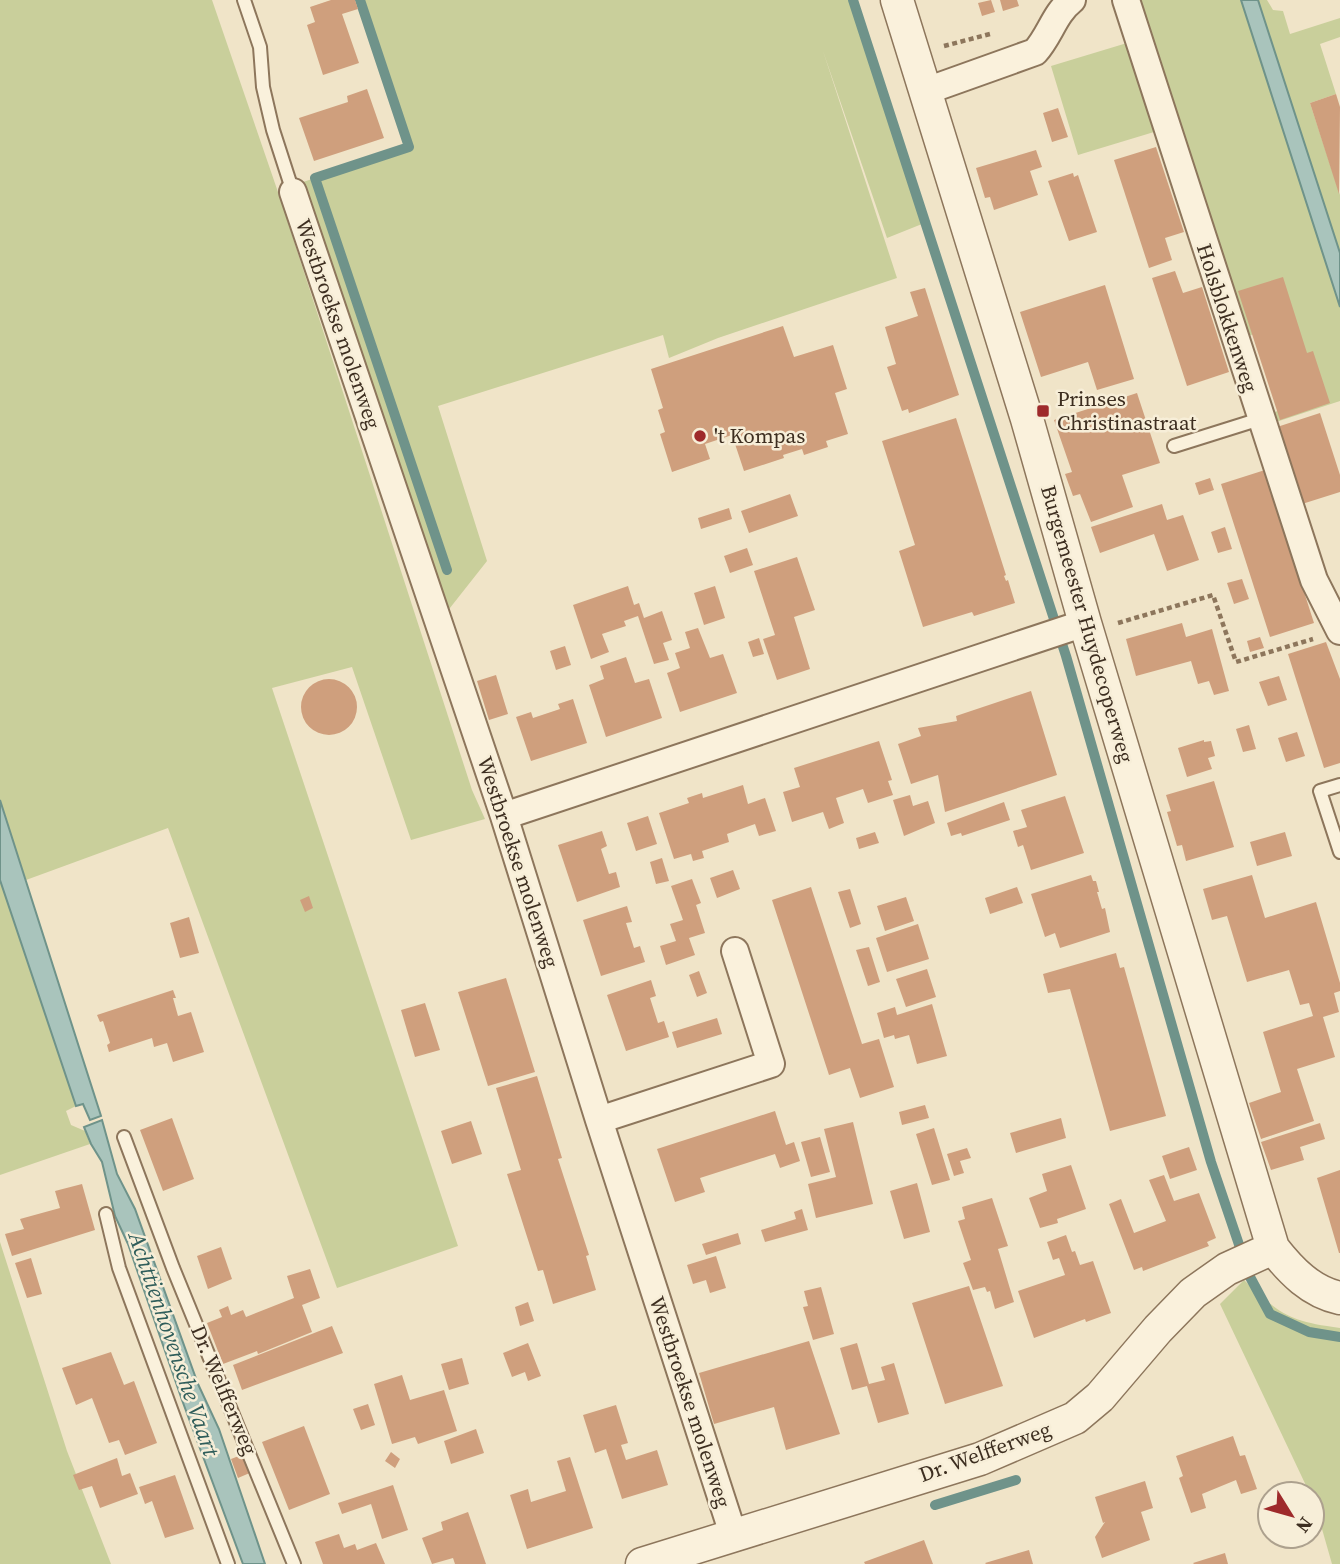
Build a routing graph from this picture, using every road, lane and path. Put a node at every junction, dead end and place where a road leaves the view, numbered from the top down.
1 (244, 0) edge
2 (897, 0) edge
3 (1126, 0) edge
4 (1064, 3) edge
5 (926, 91) junction
6 (293, 192) joint
7 (1260, 419) junction
8 (1174, 446) dead end
9 (1340, 631) edge
10 (1089, 634) junction
11 (1314, 639) dead end
12 (1340, 785) edge
13 (504, 816) junction
14 (1340, 852) edge
15 (735, 951) dead end
16 (599, 1120) junction
17 (124, 1137) dead end
18 (106, 1214) dead end
19 (1257, 1256) junction
20 (1340, 1298) edge
21 (733, 1535) junction
22 (228, 1564) edge
23 (294, 1564) edge
24 (642, 1564) edge

1 - 6 lane
2 - 5 street, Burgemeester Huydecoperweg
3 - 7 street, Holsblokkenweg
4 - 5 street
5 - 10 street, Burgemeester Huydecoperweg
6 - 13 street, Westbroekse molenweg
7 - 8 lane
7 - 9 street, Holsblokkenweg
10 - 11 path
10 - 13 street
10 - 19 street, Burgemeester Huydecoperweg
12 - 14 lane
13 - 16 street, Westbroekse molenweg
15 - 16 street
16 - 21 street, Westbroekse molenweg
17 - 23 lane, Dr. Welfferweg
18 - 22 lane
19 - 20 street
19 - 21 street, Dr. Welfferweg
21 - 24 street, Dr. Welfferweg

